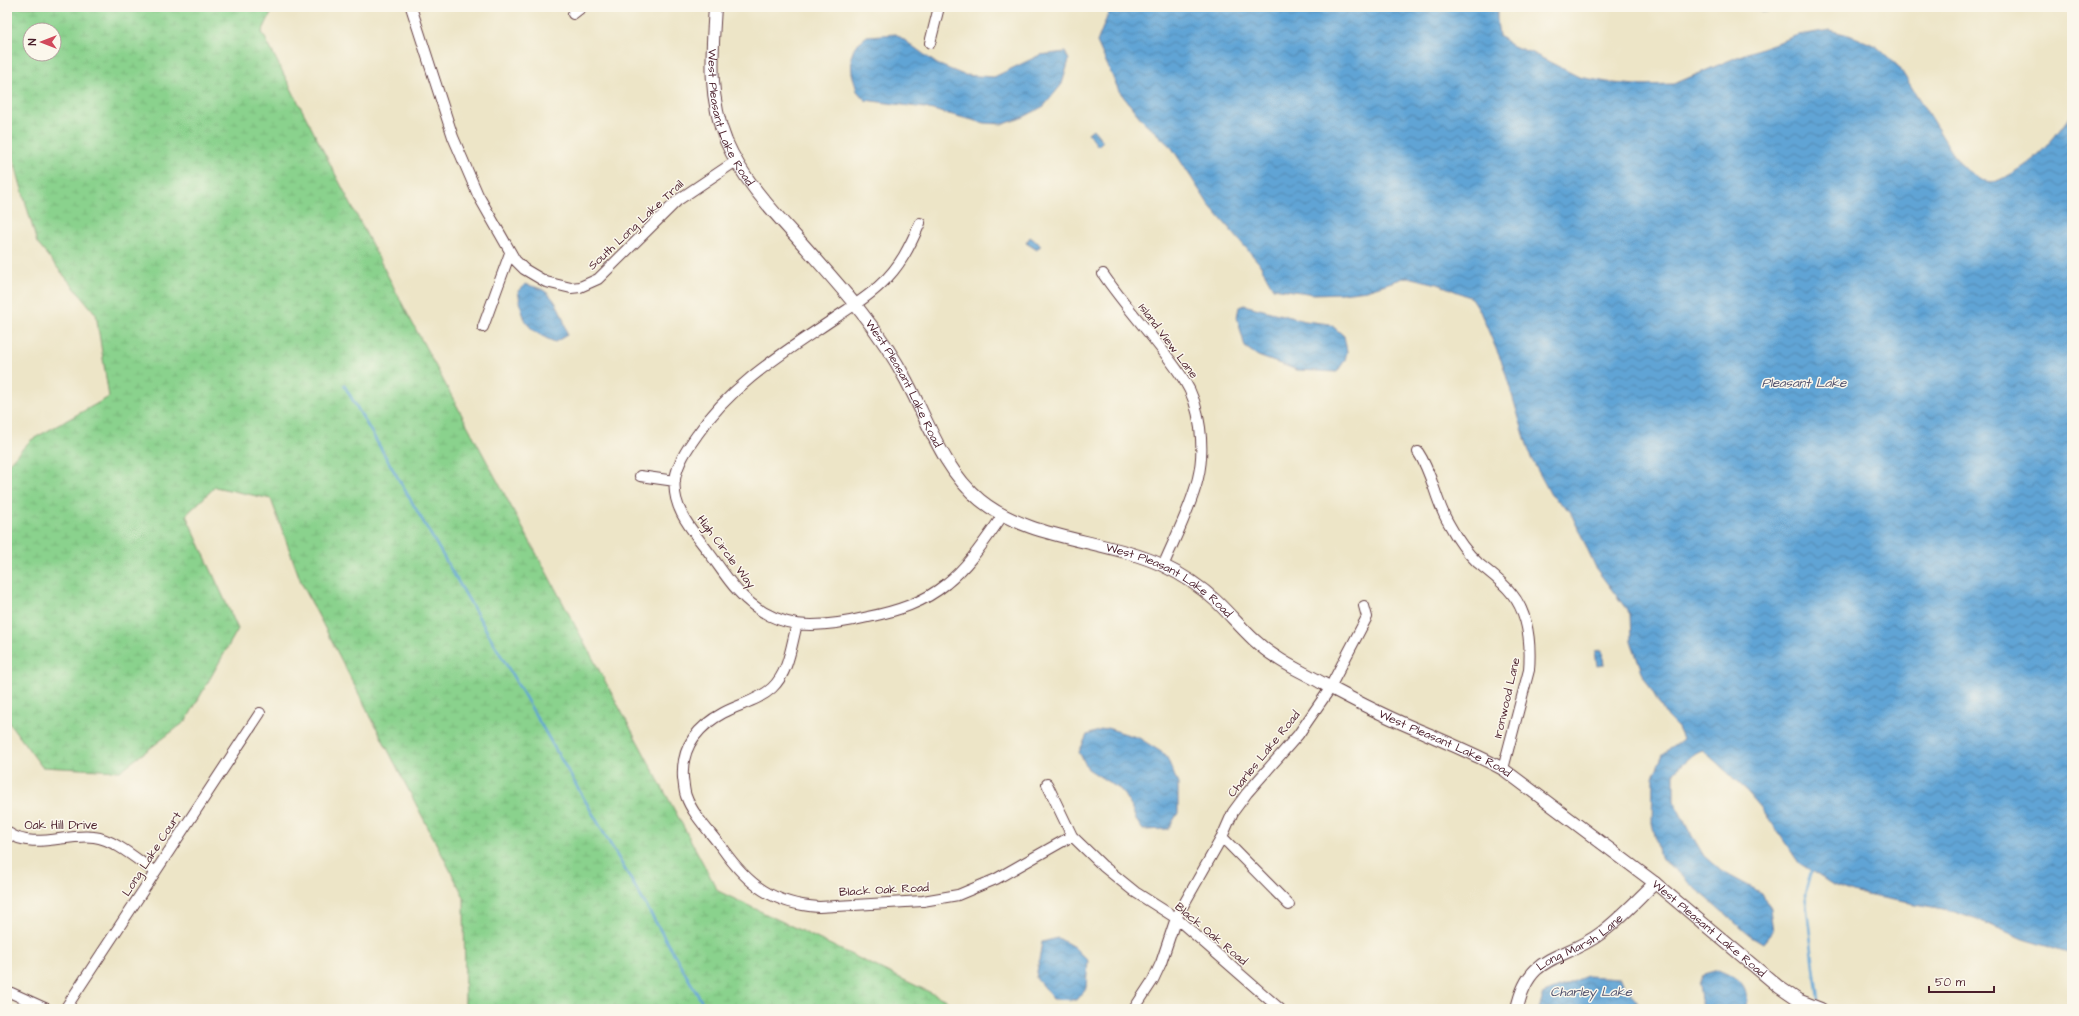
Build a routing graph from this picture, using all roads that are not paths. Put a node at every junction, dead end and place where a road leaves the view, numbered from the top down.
1 (411, 7) edge
2 (582, 7) edge
3 (715, 7) edge
4 (939, 7) edge
5 (574, 14) dead end
6 (930, 43) dead end
7 (736, 161) junction
8 (920, 223) dead end
9 (510, 253) junction
10 (1103, 274) dead end
11 (855, 305) junction
12 (483, 327) dead end
13 (1418, 452) dead end
14 (640, 476) dead end
15 (675, 481) junction
16 (1003, 515) junction
17 (1163, 566) junction
18 (1364, 606) dead end
19 (797, 624) junction
20 (1330, 687) junction
21 (260, 713) dead end
22 (1503, 769) junction
23 (1047, 784) dead end
24 (7, 832) edge
25 (1072, 836) junction
26 (1222, 837) junction
27 (155, 872) junction
28 (1655, 883) junction
29 (1289, 905) dead end
30 (1176, 918) junction
31 (7, 991) edge
32 (47, 1009) edge
33 (65, 1009) edge
34 (1134, 1009) edge
35 (1280, 1009) edge
36 (1517, 1009) edge
37 (1821, 1009) edge

1 - 9 street, South Long Lake Trail
2 - 5 street
3 - 7 street, West Pleasant Lake Road
4 - 6 street
7 - 9 street, South Long Lake Trail
7 - 11 street, West Pleasant Lake Road
8 - 11 street, High Circle Way
9 - 12 street
10 - 17 street, Island View Lane
11 - 15 street, High Circle Way
11 - 16 street, West Pleasant Lake Road
13 - 22 street, Ironwood Lane
14 - 15 street
15 - 19 street, High Circle Way
16 - 17 street, West Pleasant Lake Road
16 - 19 street, High Circle Way
17 - 20 street, West Pleasant Lake Road
18 - 20 street, Charles Lake Road
19 - 25 street, Black Oak Road
20 - 22 street, West Pleasant Lake Road
20 - 26 street, Charles Lake Road
21 - 27 street, Long Lake Court
22 - 28 street, West Pleasant Lake Road
23 - 25 street
24 - 27 street, Oak Hill Drive
25 - 30 street, Black Oak Road
26 - 29 street
26 - 30 street, Charles Lake Road
27 - 33 street, Long Lake Court
28 - 36 street, Long Marsh Lane
28 - 37 street, West Pleasant Lake Road
30 - 34 street, Charles Lake Road
30 - 35 street, Black Oak Road
31 - 32 street

